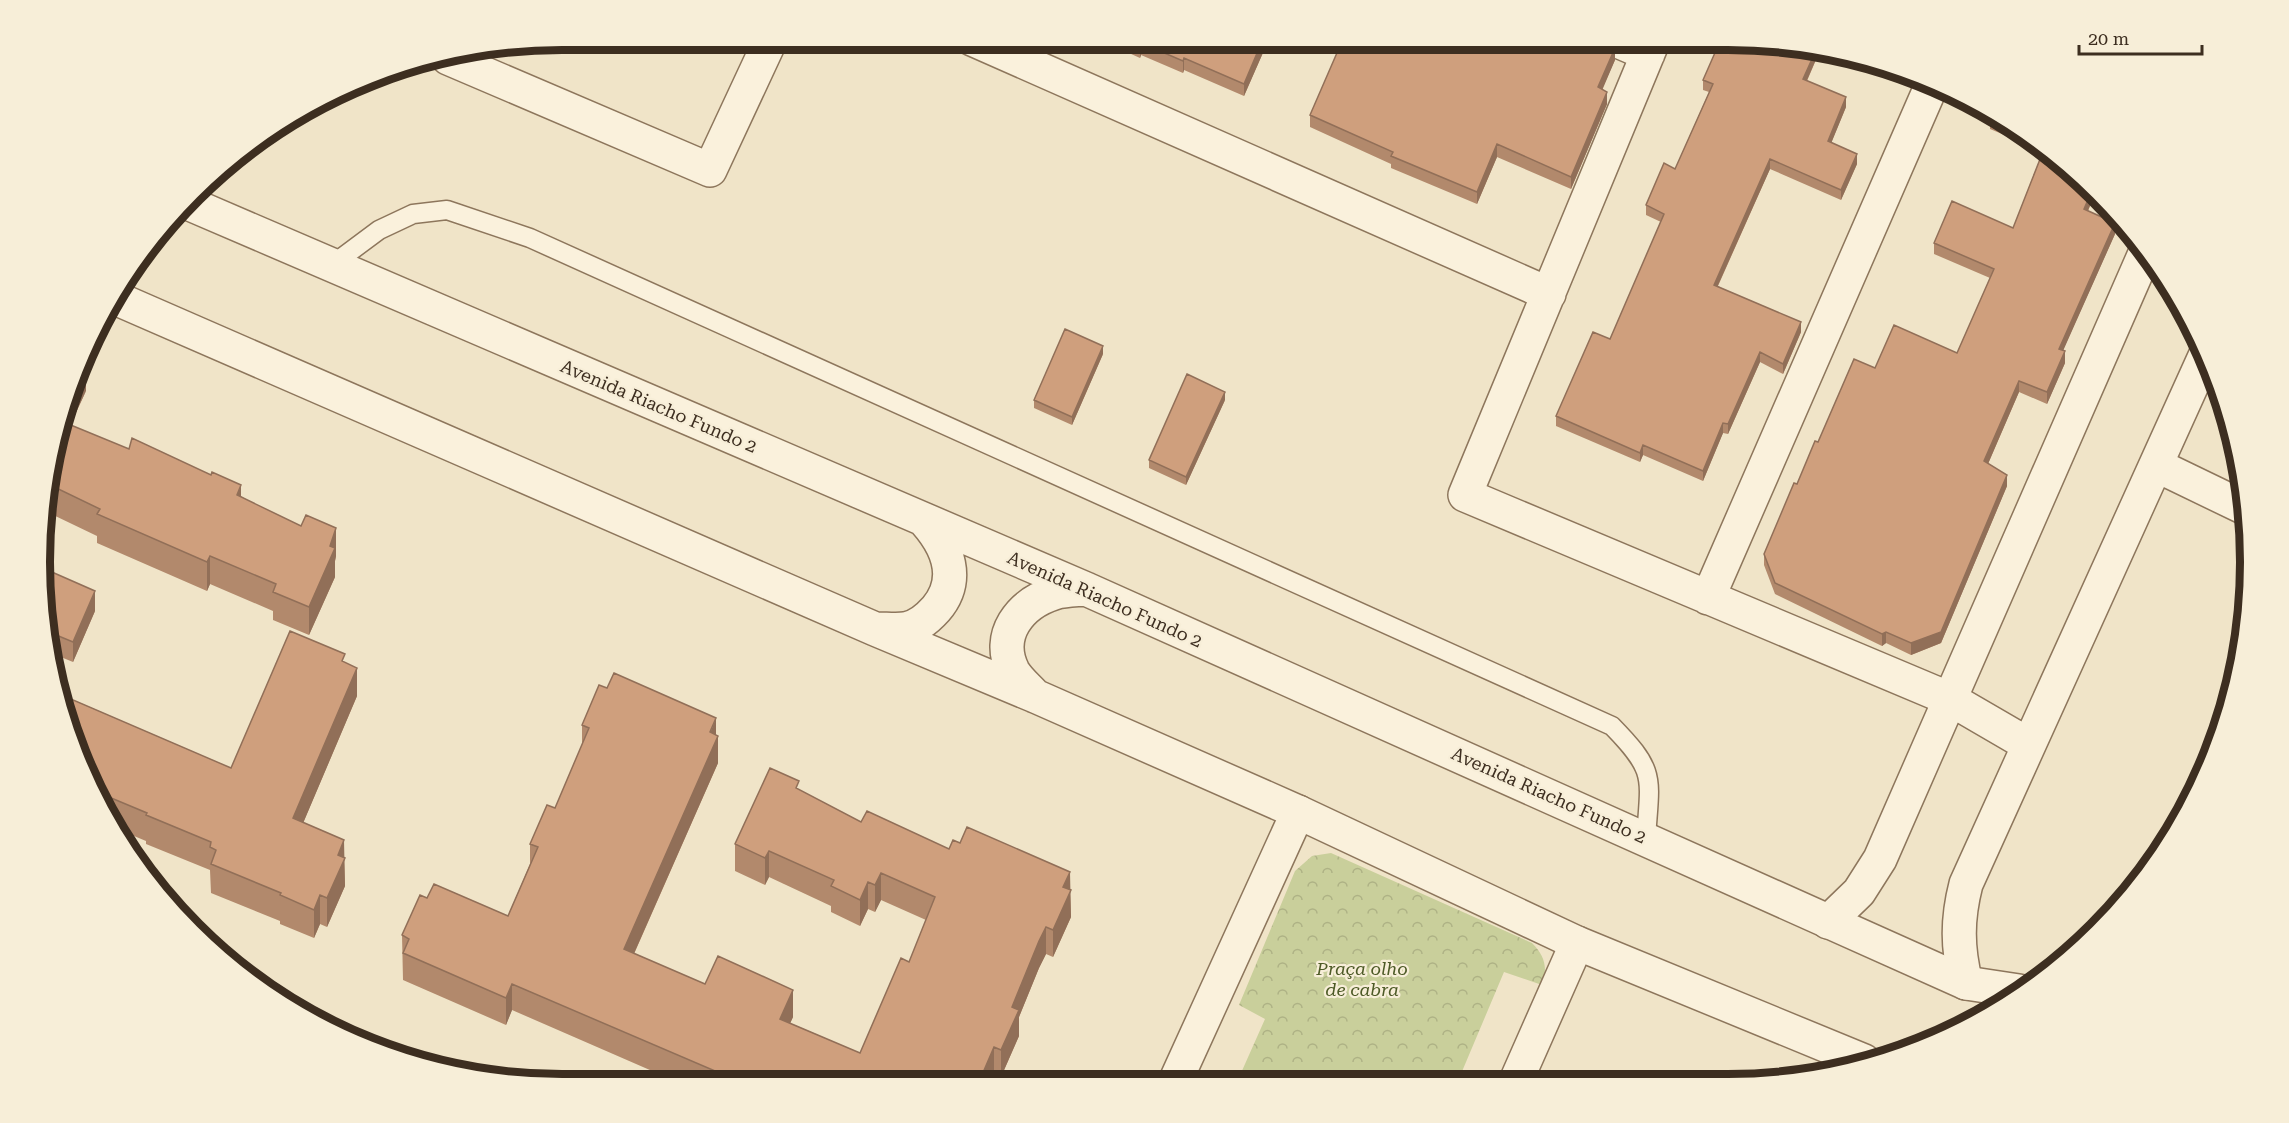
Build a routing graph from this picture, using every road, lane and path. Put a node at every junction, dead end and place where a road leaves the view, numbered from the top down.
1 (766, 50) edge
2 (997, 50) edge
3 (1650, 50) edge
4 (459, 60) edge
5 (1929, 91) edge
6 (193, 205) edge
7 (2142, 261) edge
8 (332, 265) junction
9 (1549, 294) junction
10 (121, 300) edge
11 (2201, 366) edge
12 (2156, 465) junction
13 (2236, 504) edge
14 (925, 521) junction
15 (1086, 589) junction
16 (1708, 598) junction
17 (875, 629) junction
18 (1035, 696) junction
19 (1950, 699) junction
20 (2029, 745) junction
21 (1298, 812) junction
22 (1646, 838) junction
23 (1828, 922) junction
24 (1577, 942) junction
25 (1966, 983) junction
26 (2008, 989) edge
27 (1855, 1057) edge
28 (1179, 1074) edge
29 (1519, 1074) edge

1 - 4 street
2 - 9 street
3 - 9 street
5 - 16 street
6 - 8 street, Avenida Riacho Fundo 2
7 - 19 street
8 - 14 street, Avenida Riacho Fundo 2
8 - 22 lane
9 - 16 street
10 - 17 street
11 - 12 street
12 - 13 street
12 - 20 street
14 - 15 street, Avenida Riacho Fundo 2
14 - 17 street
15 - 18 street
15 - 22 street, Avenida Riacho Fundo 2
16 - 19 street
17 - 18 street
18 - 21 street
19 - 20 street
19 - 23 street
20 - 25 street
21 - 24 street
21 - 28 street
22 - 23 street, Avenida Riacho Fundo 2
23 - 25 street, Avenida Riacho Fundo 2
24 - 27 street
24 - 29 street
25 - 26 street, Avenida Riacho Fundo 2

